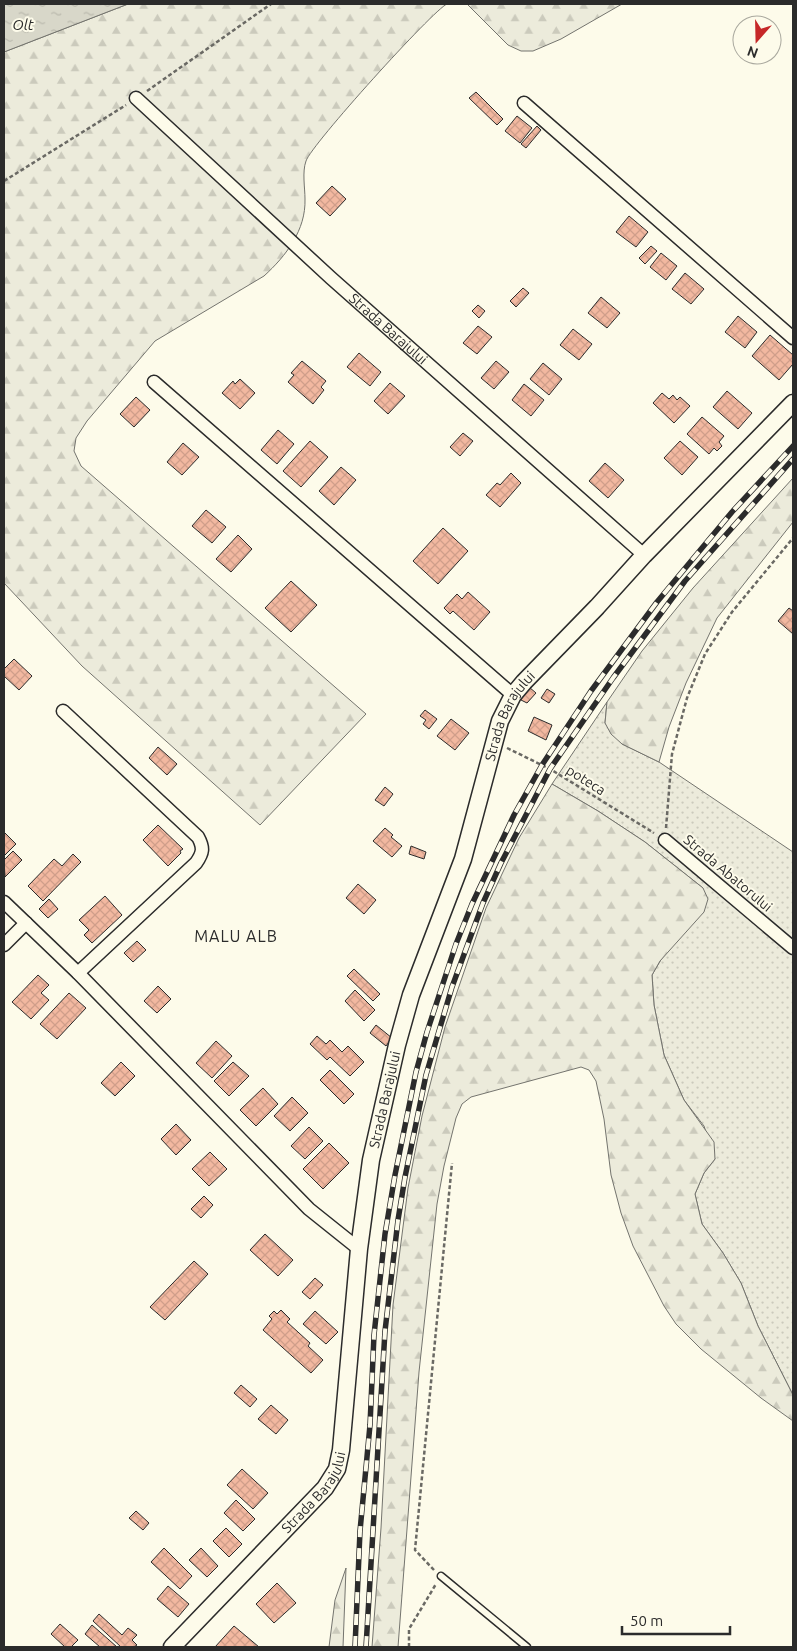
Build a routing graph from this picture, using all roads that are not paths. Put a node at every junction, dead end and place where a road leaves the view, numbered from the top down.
1 (136, 98) dead end
2 (524, 103) dead end
3 (793, 338) edge
4 (154, 382) dead end
5 (793, 403) edge
6 (644, 555) junction
7 (513, 695) junction
8 (63, 711) dead end
9 (665, 840) road end
10 (4, 902) edge
11 (26, 923) junction
12 (4, 944) edge
13 (793, 948) edge
14 (78, 973) junction
15 (359, 1249) junction
16 (441, 1576) road end
17 (172, 1647) edge
18 (527, 1647) edge

1 - 6 street, Strada Barajului
2 - 3 street
4 - 7 street
5 - 6 street, Strada Barajului
6 - 7 street, Strada Barajului
7 - 15 street, Strada Barajului
8 - 14 street
9 - 13 street, Strada Abatorului
10 - 11 street
11 - 12 street
11 - 14 street
14 - 15 street
15 - 17 street, Strada Barajului
16 - 18 lane

